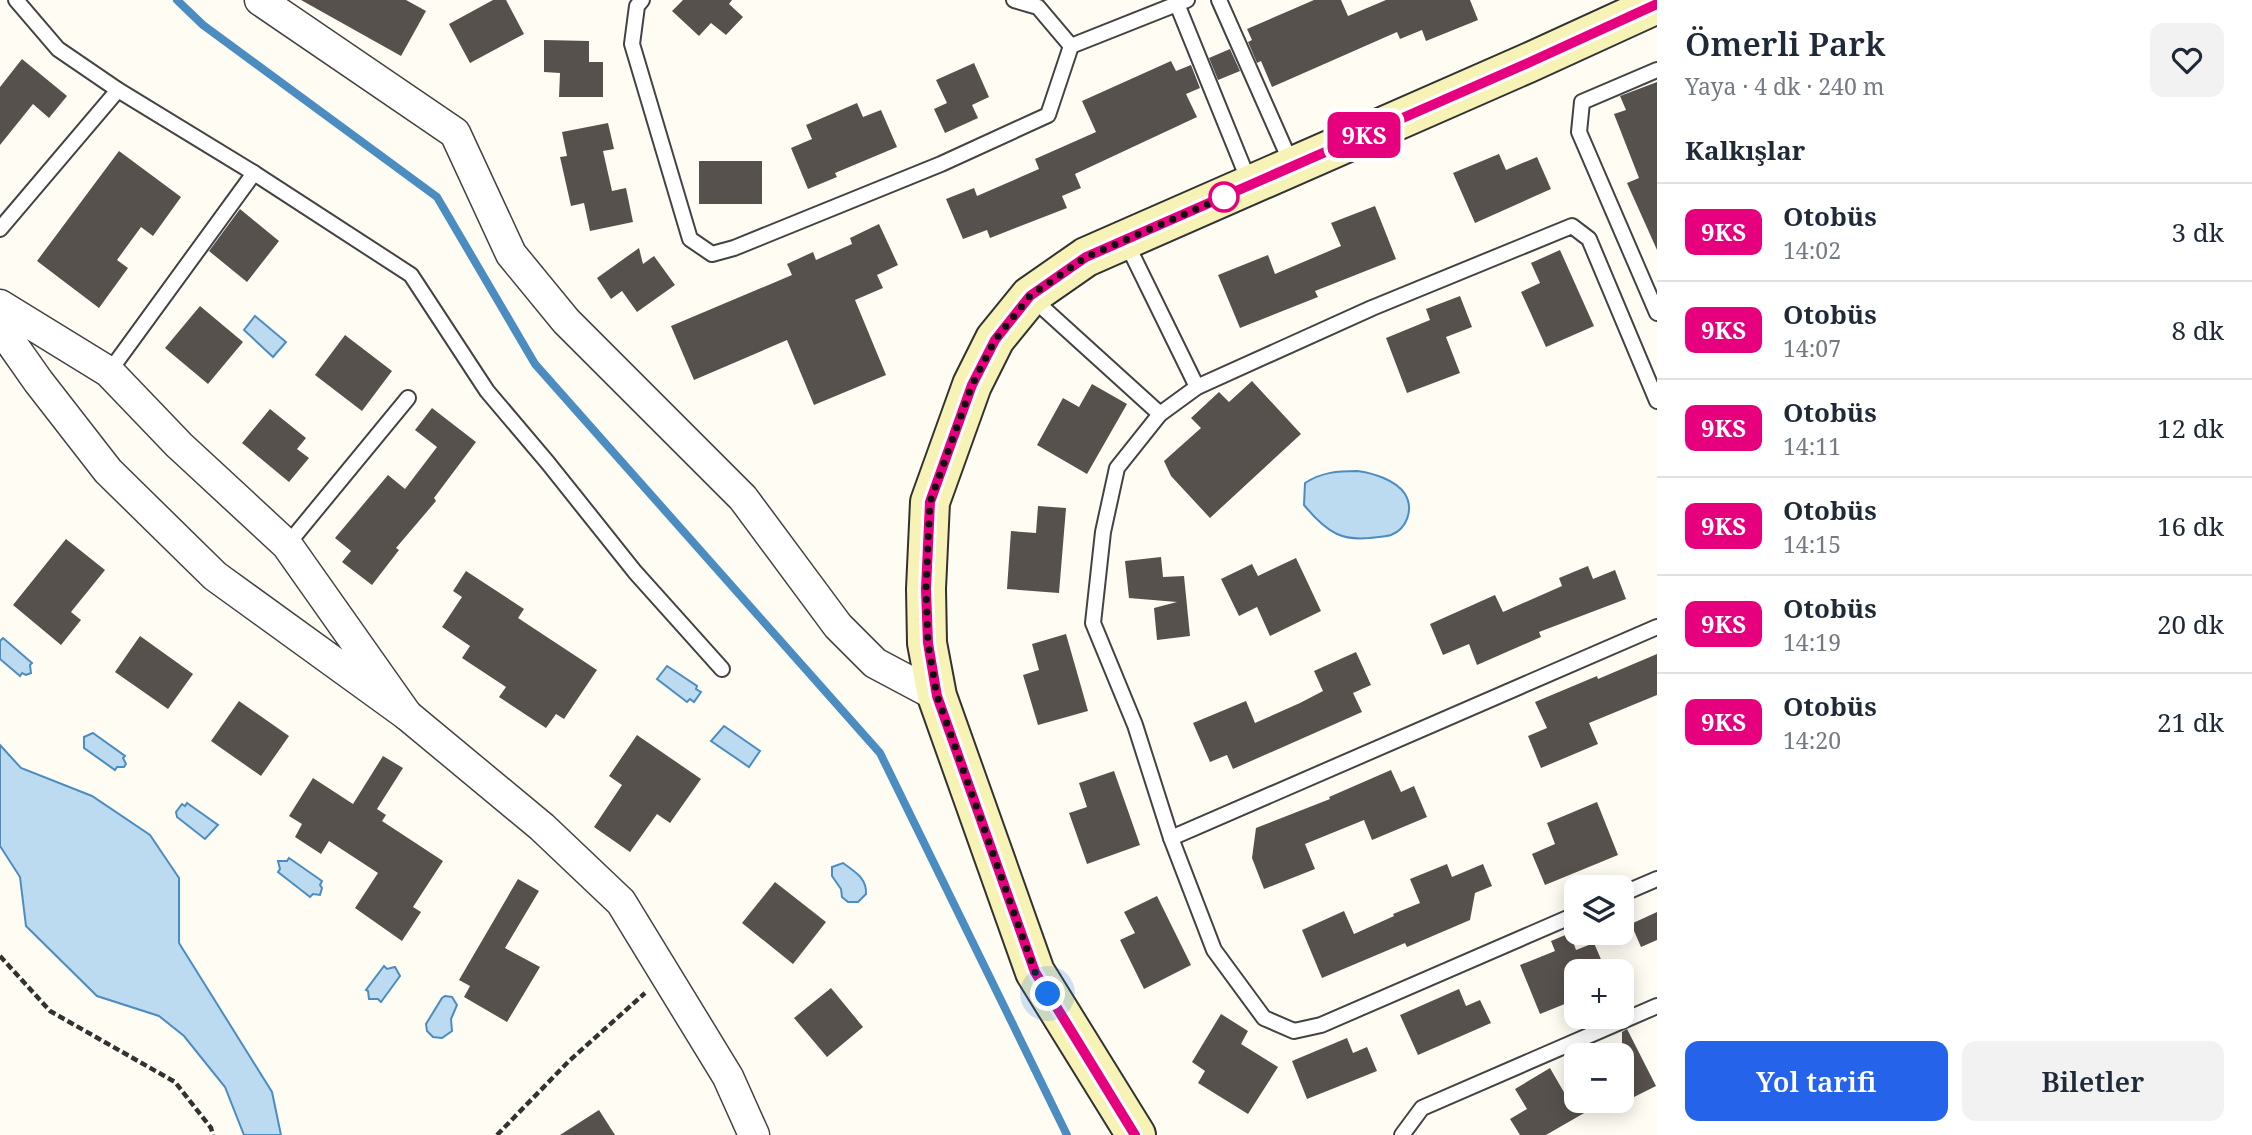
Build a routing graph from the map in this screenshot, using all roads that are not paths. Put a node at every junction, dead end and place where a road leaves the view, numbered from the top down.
1 (16, 0) edge
2 (260, 0) edge
3 (642, 0) edge
4 (1014, 0) edge
5 (1219, 0) edge
6 (1182, 2) edge
7 (1657, 4) edge
8 (1071, 46) junction
9 (1657, 71) edge
10 (118, 90) junction
11 (1293, 166) junction
12 (254, 173) junction
13 (1250, 185) junction
14 (0, 229) edge
15 (1125, 240) junction
16 (1030, 296) junction
17 (0, 305) edge
18 (1657, 313) edge
19 (0, 327) edge
20 (108, 372) junction
21 (1197, 387) junction
22 (408, 398) dead end
23 (1657, 401) edge
24 (1160, 415) junction
25 (287, 545) junction
26 (1657, 627) edge
27 (722, 669) dead end
28 (937, 696) junction
29 (407, 715) junction
30 (1171, 838) junction
31 (1657, 879) edge
32 (1634, 889) edge
33 (1564, 920) edge
34 (1657, 1006) edge
35 (754, 1135) edge
36 (1136, 1135) edge
37 (1402, 1135) edge

1 - 10 lane
2 - 28 street
3 - 8 lane
4 - 8 lane
5 - 11 lane
6 - 8 lane
6 - 13 lane
7 - 11 street
9 - 18 lane
10 - 12 lane
10 - 14 lane
11 - 13 street
12 - 20 lane
12 - 27 lane
13 - 15 street
15 - 16 street
15 - 21 lane
16 - 24 lane
16 - 28 street
17 - 20 street
19 - 29 street
20 - 25 street
21 - 23 lane
21 - 24 lane
22 - 25 lane
24 - 30 lane
25 - 29 street
26 - 30 lane
28 - 36 street
29 - 35 street
30 - 33 lane
31 - 32 lane
34 - 37 lane

